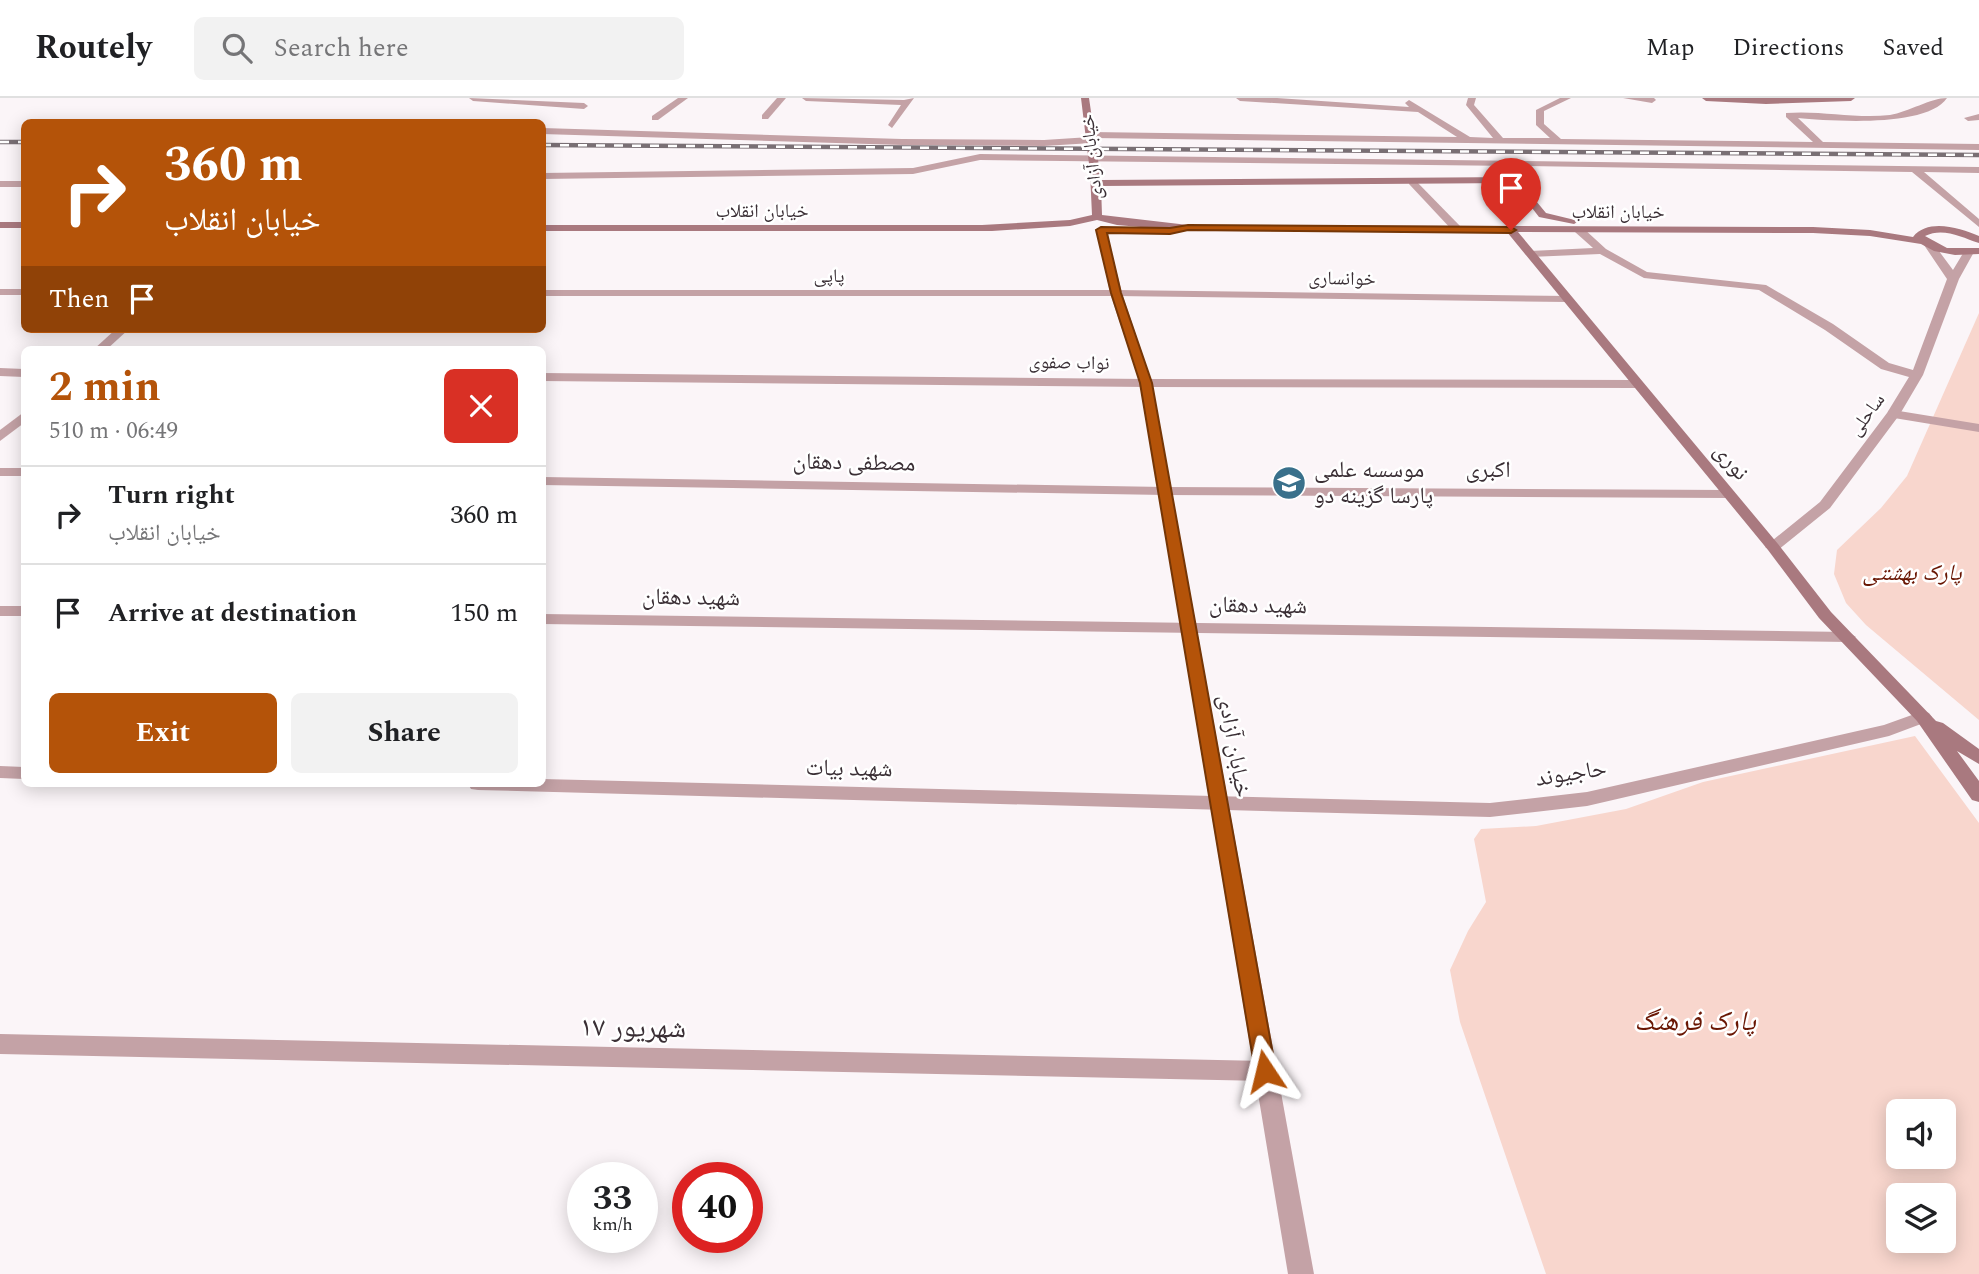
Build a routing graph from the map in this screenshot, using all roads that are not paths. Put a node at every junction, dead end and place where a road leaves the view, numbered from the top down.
1 (473, 98) edge
2 (684, 98) edge
3 (782, 98) edge
4 (806, 98) edge
5 (1085, 98) edge
6 (1240, 98) edge
7 (1404, 98) edge
8 (1472, 98) edge
9 (1567, 98) edge
10 (1628, 98) edge
11 (1706, 98) edge
12 (1852, 98) edge
13 (1943, 99) edge
14 (1652, 100) dead end
15 (908, 101) edge
16 (1416, 110) junction
17 (566, 114) dead end
18 (765, 117) dead end
19 (1979, 117) edge
20 (655, 118) dead end
21 (1968, 118) dead end
22 (892, 125) dead end
23 (546, 131) edge
24 (1091, 138) junction
25 (1469, 140) junction
26 (1502, 141) junction
27 (1528, 141) junction
28 (1559, 142) junction
29 (1821, 145) junction
30 (1979, 148) edge
31 (1096, 160) junction
32 (1523, 163) junction
33 (1546, 163) junction
34 (1916, 170) junction
35 (1979, 170) edge
36 (546, 176) edge
37 (1516, 180) junction
38 (1412, 182) junction
39 (1098, 183) junction
40 (0, 184) edge
41 (21, 184) edge
42 (1099, 223) junction
43 (1979, 224) edge
44 (0, 225) edge
45 (21, 225) edge
46 (1575, 225) junction
47 (546, 228) edge
48 (1457, 229) junction
49 (1511, 230) junction
50 (1959, 233) junction
51 (1926, 239) junction
52 (1976, 250) edge
53 (1602, 251) junction
54 (1530, 254) junction
55 (1953, 279) junction
56 (0, 292) edge
57 (21, 292) edge
58 (546, 293) edge
59 (1116, 293) junction
60 (1567, 299) junction
61 (118, 333) edge
62 (104, 346) edge
63 (0, 372) edge
64 (21, 373) edge
65 (1917, 375) junction
66 (546, 377) edge
67 (1146, 383) junction
68 (1636, 384) junction
69 (1893, 414) junction
70 (21, 419) edge
71 (1979, 428) edge
72 (0, 437) edge
73 (0, 472) edge
74 (21, 472) edge
75 (546, 481) edge
76 (1165, 491) junction
77 (1727, 494) junction
78 (1773, 547) junction
79 (0, 611) edge
80 (21, 611) edge
81 (546, 619) edge
82 (1188, 628) junction
83 (1848, 638) junction
84 (1923, 717) junction
85 (1979, 758) edge
86 (0, 772) edge
87 (21, 773) edge
88 (546, 786) edge
89 (1979, 795) edge
90 (1219, 803) junction
91 (0, 1044) edge
92 (1265, 1071) junction
93 (1301, 1274) edge

1 - 17 street
2 - 20 street
3 - 18 street
4 - 15 street
5 - 24 main road, خیابان آزادی
6 - 16 street
7 - 16 street
8 - 26 street
9 - 28 street
10 - 14 street
11 - 12 main road
13 - 29 street
15 - 22 street
16 - 25 street
19 - 21 street
23 - 24 street
24 - 25 street
24 - 31 main road, خیابان آزادی
25 - 26 street
26 - 27 street
27 - 28 street
27 - 33 street
28 - 29 street
29 - 30 street
31 - 32 street
31 - 36 street
31 - 39 main road, خیابان آزادی
32 - 33 street
32 - 37 street
33 - 34 street
34 - 35 street
34 - 43 street
37 - 38 main road
37 - 46 main road
38 - 39 main road
38 - 48 street
39 - 42 main road, خیابان آزادی
40 - 41 street
42 - 47 main road, خیابان انقلاب
42 - 48 main road, خیابان انقلاب
42 - 59 street, خیابان آزادی
43 - 50 street
44 - 45 main road
46 - 49 main road, خیابان انقلاب
46 - 51 main road, خیابان انقلاب
46 - 53 street
48 - 49 main road, خیابان انقلاب
49 - 54 main road, نوری
50 - 51 main road
50 - 52 main road
51 - 52 main road
51 - 55 street
52 - 55 street, ساحلی
53 - 54 street
53 - 65 street
54 - 60 main road, نوری
55 - 65 street, ساحلی
56 - 57 street
58 - 59 street, پاپی
59 - 60 street, خوانساری
59 - 67 street, خیابان آزادی
60 - 68 main road, نوری
61 - 62 street
63 - 64 street
65 - 69 street, ساحلی
66 - 67 street, نواب صفوی
67 - 68 street, نواب صفوی
67 - 76 street, خیابان آزادی
68 - 77 main road, نوری
69 - 71 street
69 - 78 street, ساحلی
70 - 72 street
73 - 74 street
75 - 76 street, مصطفی دهقان
76 - 77 street, اکبری
76 - 82 street, خیابان آزادی
77 - 78 main road, نوری
78 - 83 main road, نوری
79 - 80 street
81 - 82 street, شهید دهقان
82 - 83 street, شهید دهقان
82 - 90 street, خیابان آزادی
83 - 84 main road, نوری
84 - 85 main road
84 - 89 main road
84 - 90 street, حاجیوند
86 - 87 street
88 - 90 street, شهید بیات
90 - 92 street, خیابان آزادی
91 - 92 street, ۱۷ شهریور
92 - 93 street, خیابان آزادی

